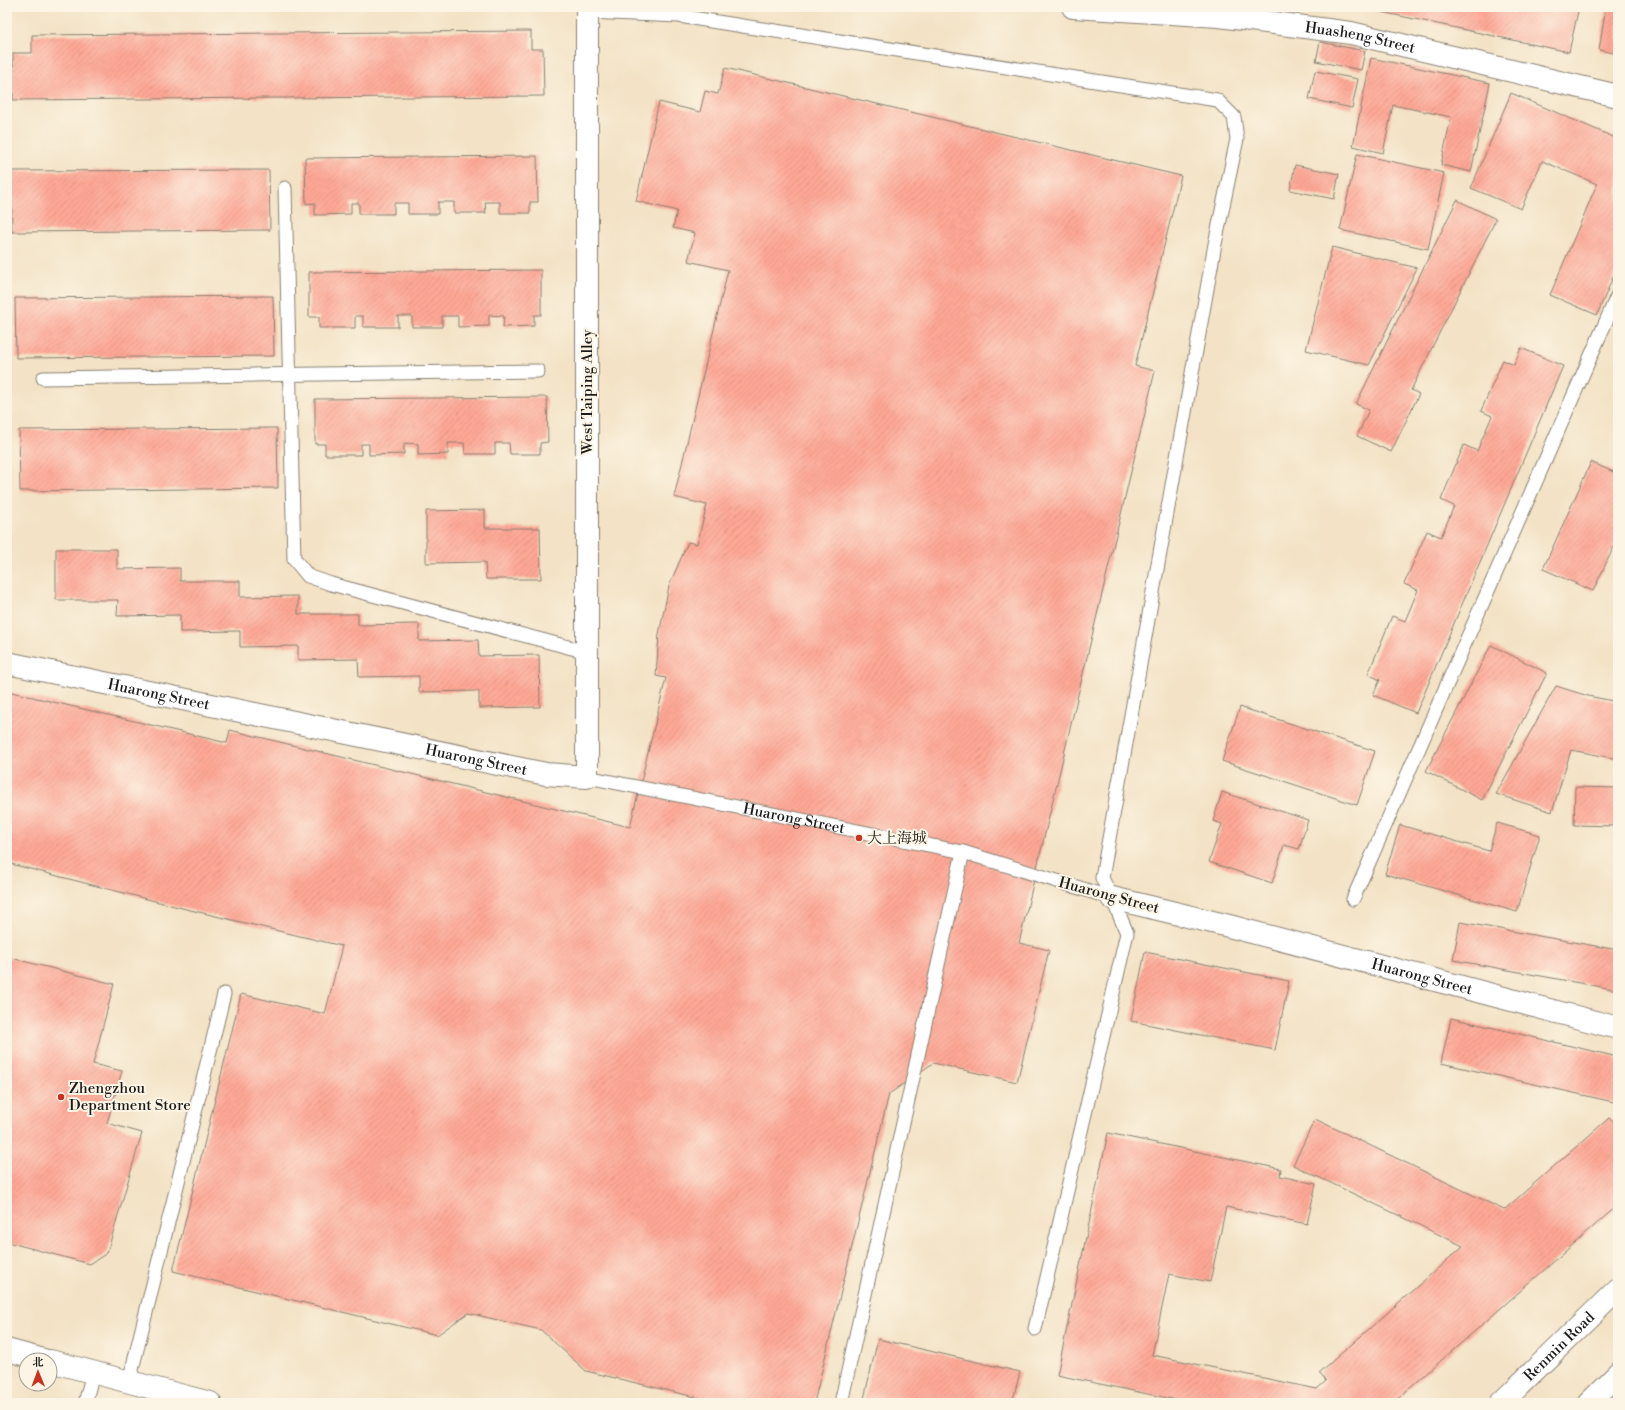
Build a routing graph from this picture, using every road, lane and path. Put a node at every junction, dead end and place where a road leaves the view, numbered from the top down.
1 (1073, 7) edge
2 (587, 9) edge
3 (1618, 96) edge
4 (285, 188) dead end
5 (1618, 294) edge
6 (538, 371) dead end
7 (290, 374) junction
8 (43, 378) dead end
9 (587, 652) junction
10 (7, 663) edge
11 (586, 777) junction
12 (963, 852) junction
13 (1112, 898) junction
14 (1353, 899) dead end
15 (224, 994) dead end
16 (1618, 1028) edge
17 (1618, 1289) edge
18 (1035, 1329) dead end
19 (7, 1350) edge
20 (18, 1353) edge
21 (58, 1364) edge
22 (93, 1373) junction
23 (1618, 1374) edge
24 (129, 1382) junction
25 (85, 1403) edge
26 (210, 1403) edge
27 (841, 1403) edge
28 (1501, 1403) edge
29 (1589, 1403) edge

1 - 3 street, Huasheng Street
2 - 9 street, West Taiping Alley
2 - 13 lane
4 - 7 lane
5 - 14 lane
6 - 7 lane
7 - 8 lane
7 - 9 lane
9 - 11 street, West Taiping Alley
10 - 11 street, Huarong Street
11 - 12 lane, Huarong Street
12 - 13 lane, Huarong Street
12 - 27 lane
13 - 16 street, Huarong Street
13 - 18 lane
15 - 24 lane
17 - 28 street, Renmin Road
19 - 20 street
21 - 22 street
22 - 24 street
22 - 25 lane
23 - 29 street
24 - 26 street

